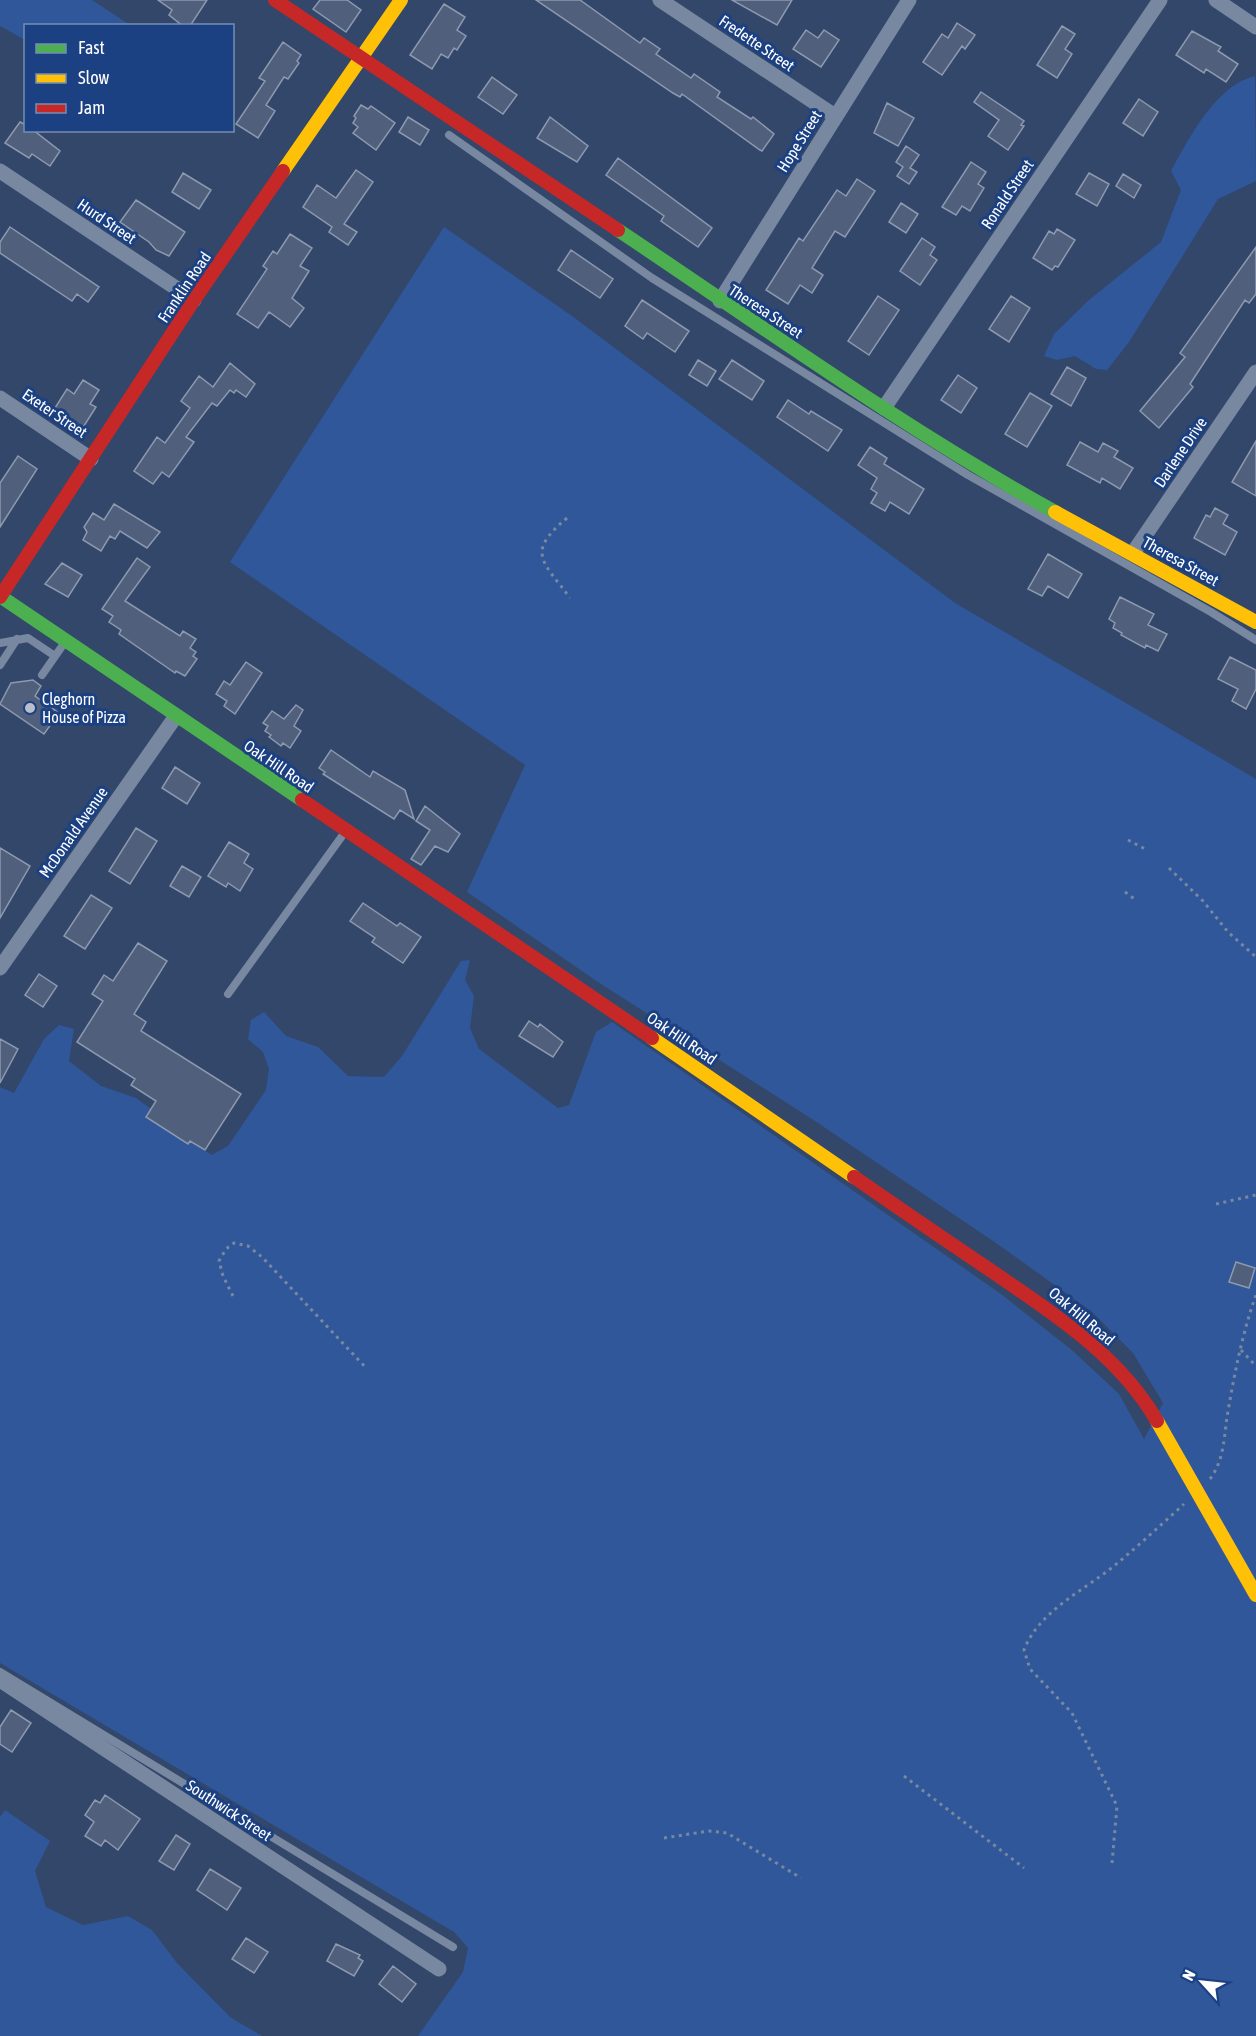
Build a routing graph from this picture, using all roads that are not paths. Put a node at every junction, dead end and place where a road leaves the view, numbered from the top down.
1 (275, 0) edge
2 (401, 0) edge
3 (660, 0) edge
4 (909, 0) edge
5 (1160, 0) edge
6 (1216, 0) edge
7 (1256, 27) edge
8 (361, 58) junction
9 (835, 116) junction
10 (449, 135) dead end
11 (0, 171) edge
12 (194, 300) junction
13 (720, 301) junction
14 (1256, 372) edge
15 (0, 398) edge
16 (884, 408) junction
17 (91, 459) junction
18 (1133, 553) junction
19 (0, 596) edge
20 (1256, 622) edge
21 (40, 624) junction
22 (17, 639) junction
23 (30, 639) junction
24 (1256, 640) edge
25 (66, 641) junction
26 (0, 643) edge
27 (55, 656) junction
28 (0, 664) edge
29 (42, 675) dead end
30 (176, 716) junction
31 (346, 831) junction
32 (0, 968) edge
33 (228, 994) dead end
34 (1256, 1595) edge
35 (0, 1672) edge
36 (0, 1680) edge
37 (453, 1947) dead end
38 (439, 1969) dead end

1 - 8 street, Theresa Street
2 - 8 street, Franklin Road
3 - 9 street, Fredette Street
4 - 9 street, Hope Street
5 - 16 street, Ronald Street
6 - 7 street
8 - 12 street, Franklin Road
8 - 13 street, Theresa Street
9 - 13 street, Hope Street
10 - 24 lane
11 - 12 street, Hurd Street
12 - 17 street, Franklin Road
13 - 16 street, Theresa Street
14 - 18 street, Darlene Drive
15 - 17 street, Exeter Street
16 - 18 street, Theresa Street
17 - 19 street, Franklin Road
18 - 20 street, Theresa Street
19 - 21 street, Oak Hill Road
21 - 23 lane
21 - 25 street, Oak Hill Road
22 - 23 lane
22 - 26 lane
22 - 28 lane
23 - 27 lane
25 - 27 lane
25 - 30 street, Oak Hill Road
27 - 29 lane
30 - 31 street, Oak Hill Road
30 - 32 street, McDonald Avenue
31 - 33 lane
31 - 34 street, Oak Hill Road
35 - 37 lane
36 - 38 street, Southwick Street

